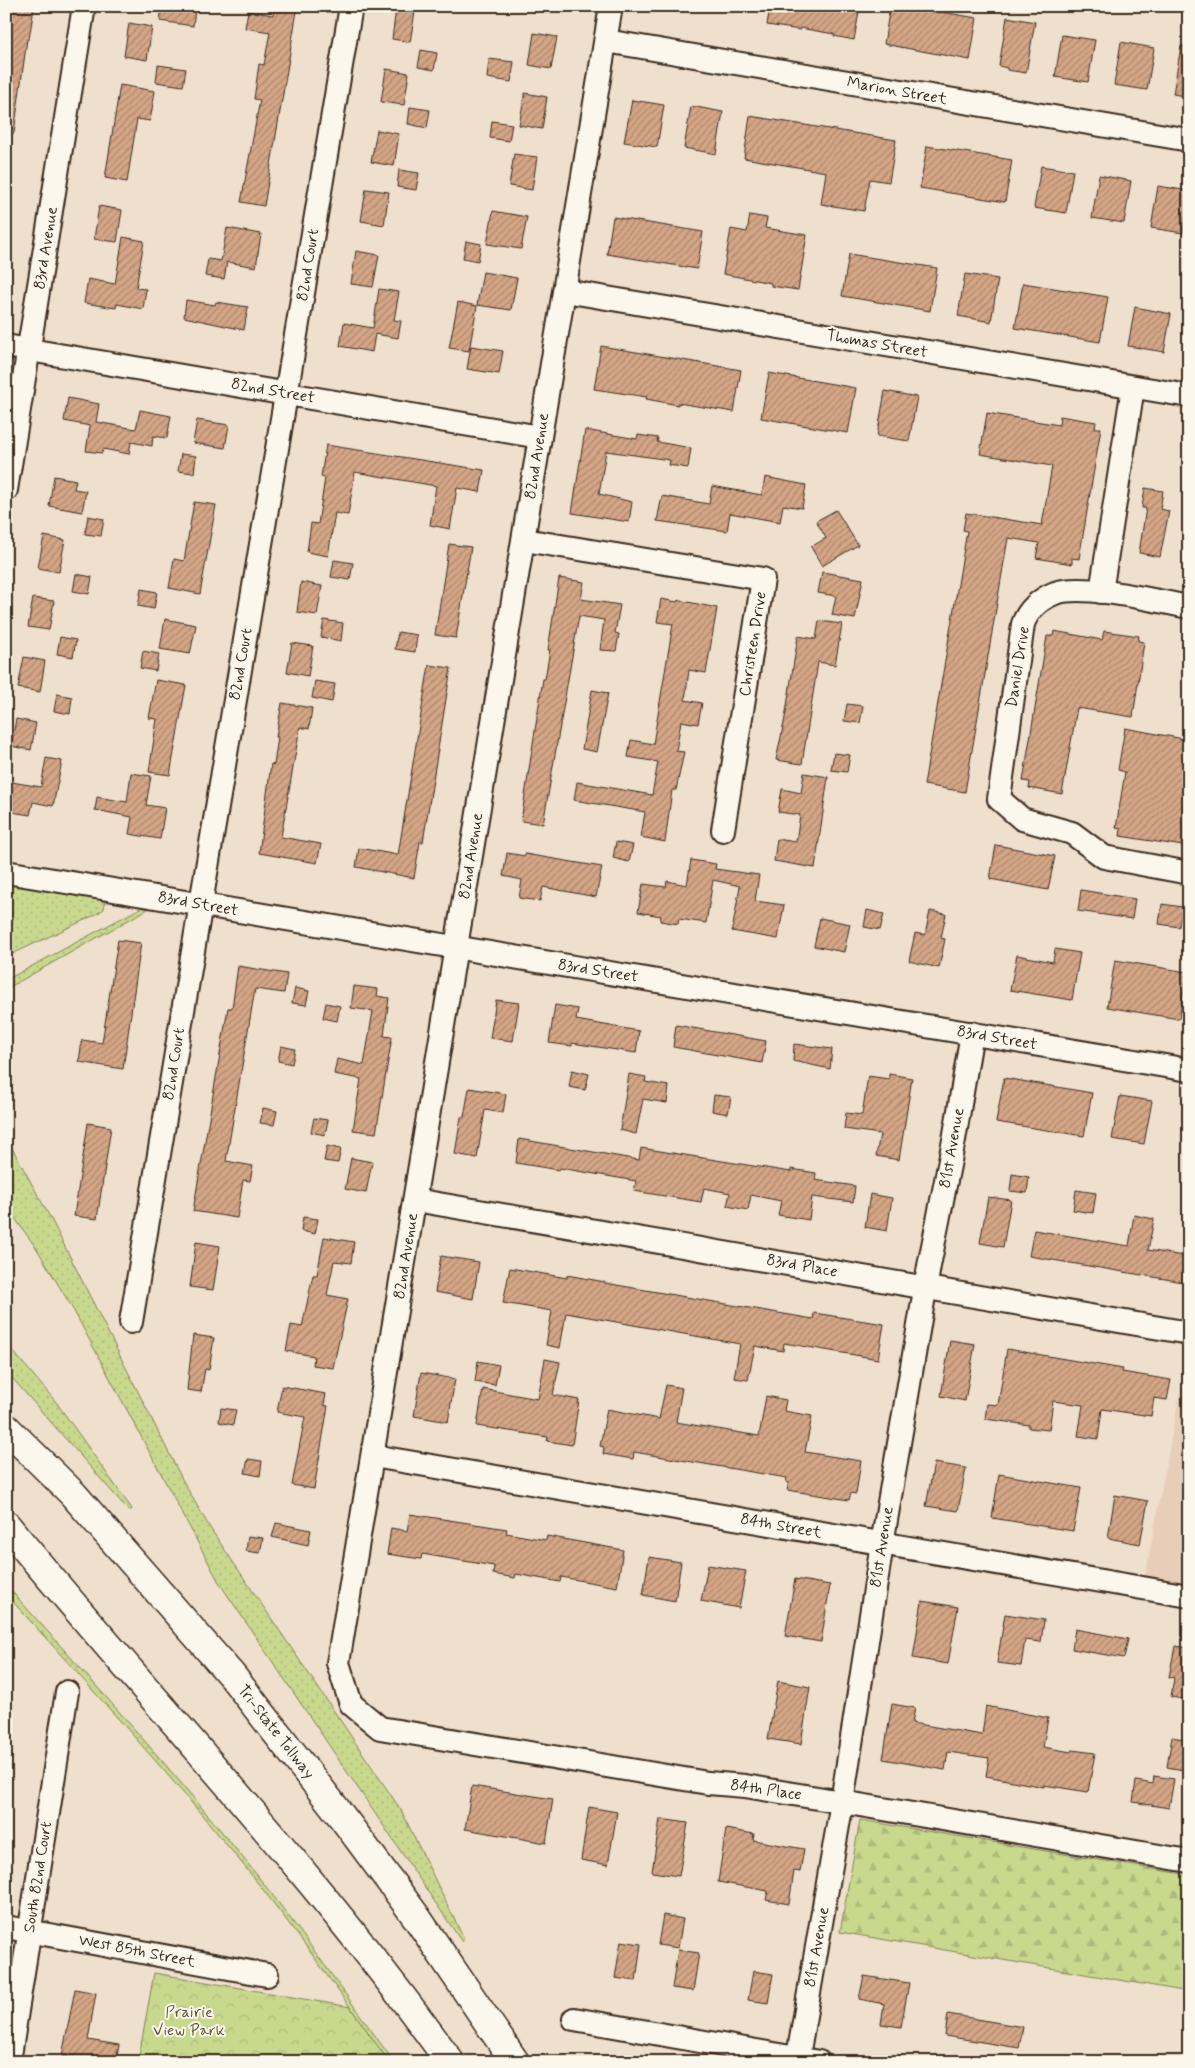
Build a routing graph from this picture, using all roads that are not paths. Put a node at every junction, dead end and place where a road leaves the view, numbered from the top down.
1 (84, 6) edge
2 (351, 6) edge
3 (611, 6) edge
4 (606, 41) junction
5 (1189, 140) edge
6 (564, 291) junction
7 (6, 346) edge
8 (30, 350) junction
9 (1132, 387) junction
10 (286, 393) junction
11 (1189, 396) edge
12 (540, 437) junction
13 (6, 490) edge
14 (524, 540) junction
15 (1101, 592) junction
16 (1189, 607) edge
17 (723, 830) dead end
18 (6, 872) edge
19 (1189, 873) edge
20 (201, 904) junction
21 (456, 947) junction
22 (972, 1033) junction
23 (1189, 1070) edge
24 (415, 1200) junction
25 (926, 1288) junction
26 (131, 1322) dead end
27 (1189, 1333) edge
28 (6, 1428) edge
29 (372, 1456) junction
30 (6, 1525) edge
31 (882, 1544) junction
32 (1189, 1596) edge
33 (67, 1692) dead end
34 (351, 1704) joint
35 (842, 1802) junction
36 (1189, 1861) edge
37 (6, 1927) edge
38 (30, 1931) junction
39 (267, 1975) dead end
40 (574, 2019) dead end
41 (804, 2061) edge
42 (9, 2062) edge
43 (450, 2062) edge
44 (515, 2062) edge

1 - 8 street, 83rd Avenue
2 - 10 street, 82nd Court
3 - 4 street, 82nd Avenue
4 - 5 street, Marion Street
4 - 6 street, 82nd Avenue
6 - 9 street, Thomas Street
6 - 12 street, 82nd Avenue
7 - 8 street, 82nd Street
8 - 10 street, 82nd Street
8 - 13 street, 83rd Avenue
9 - 11 street, Thomas Street
9 - 15 street
10 - 12 street, 82nd Street
10 - 20 street, 82nd Court
12 - 14 street, 82nd Avenue
14 - 17 street, Christeen Drive
14 - 21 street, 82nd Avenue
15 - 16 street
15 - 19 street, Daniel Drive
18 - 20 street, 83rd Street
20 - 21 street, 83rd Street
20 - 26 street, 82nd Court
21 - 22 street, 83rd Street
21 - 24 street, 82nd Avenue
22 - 23 street, 83rd Street
22 - 25 street, 81st Avenue
24 - 25 street, 83rd Place
24 - 29 street, 82nd Avenue
25 - 27 street, 83rd Place
25 - 31 street, 81st Avenue
28 - 44 highway, Tri-State Tollway
29 - 31 street, 84th Street
29 - 34 street, 82nd Avenue
30 - 43 highway
31 - 32 street, 84th Street
31 - 35 street, 81st Avenue
33 - 38 street, South 82nd Court
34 - 35 street, 84th Place
35 - 36 street, 84th Place
35 - 41 street, 81st Avenue
37 - 38 street, West 85th Street
38 - 39 street, West 85th Street
38 - 42 street, South 82nd Court
40 - 41 street

